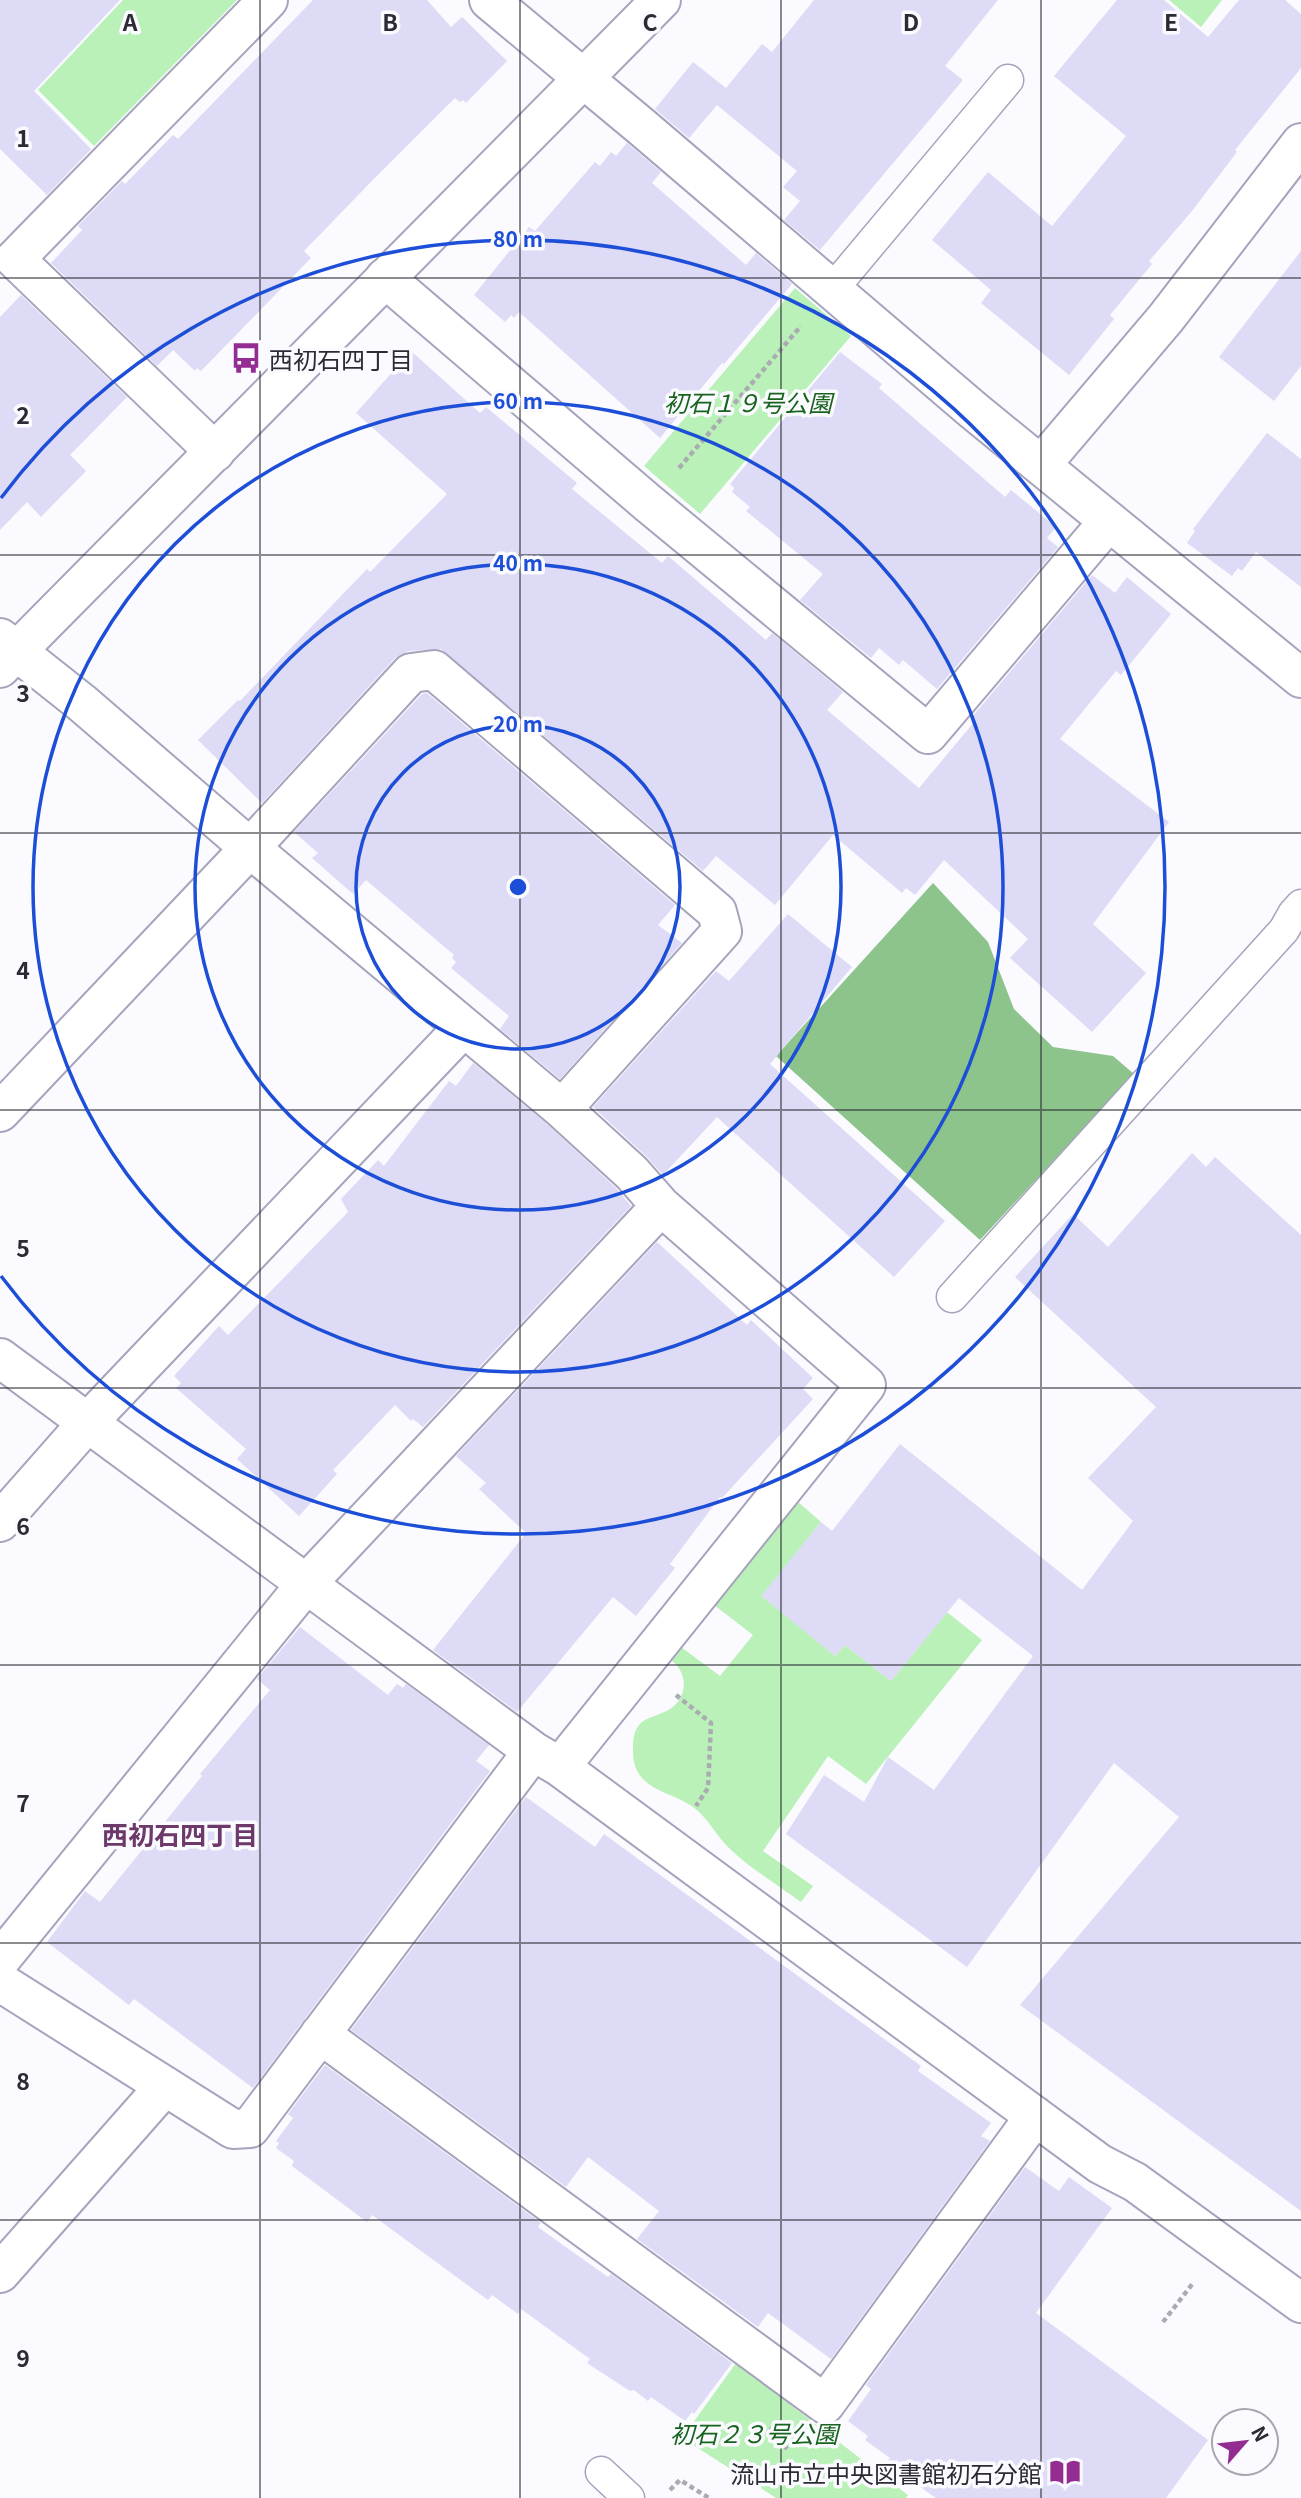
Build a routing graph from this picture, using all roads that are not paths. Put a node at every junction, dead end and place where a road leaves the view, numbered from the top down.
1 (268, 0) edge
2 (489, 0) edge
3 (661, 0) edge
4 (583, 79) junction
5 (1009, 80) dead end
6 (1301, 143) edge
7 (384, 278) junction
8 (831, 291) junction
9 (215, 452) junction
10 (1041, 465) junction
11 (1109, 521) junction
12 (5, 652) edge
13 (1301, 678) edge
14 (250, 848) junction
15 (1301, 905) edge
16 (464, 1027) junction
17 (562, 1109) junction
18 (0, 1112) edge
19 (661, 1206) junction
20 (952, 1297) dead end
21 (0, 1358) edge
22 (88, 1422) junction
23 (0, 1522) edge
24 (306, 1584) junction
25 (547, 1759) junction
26 (0, 1960) edge
27 (0, 1982) edge
28 (320, 2034) junction
29 (165, 2086) junction
30 (1035, 2116) junction
31 (0, 2273) edge
32 (1301, 2303) edge
33 (601, 2472) dead end
34 (629, 2498) edge

1 - 9 street
2 - 4 street
3 - 4 street
4 - 7 street
4 - 8 street
5 - 8 lane
6 - 10 street
7 - 9 street
7 - 11 street
8 - 10 street
9 - 12 street
10 - 11 street
11 - 13 street
12 - 14 street
14 - 16 street
14 - 17 street
14 - 18 street
15 - 20 lane
16 - 17 street
16 - 22 street
17 - 19 street
19 - 24 street
19 - 25 street
21 - 22 street
22 - 23 street
22 - 24 street
24 - 25 street
24 - 26 street
25 - 28 street
25 - 30 street
27 - 29 street
28 - 29 street
28 - 30 street
29 - 31 street
30 - 32 street
33 - 34 lane

